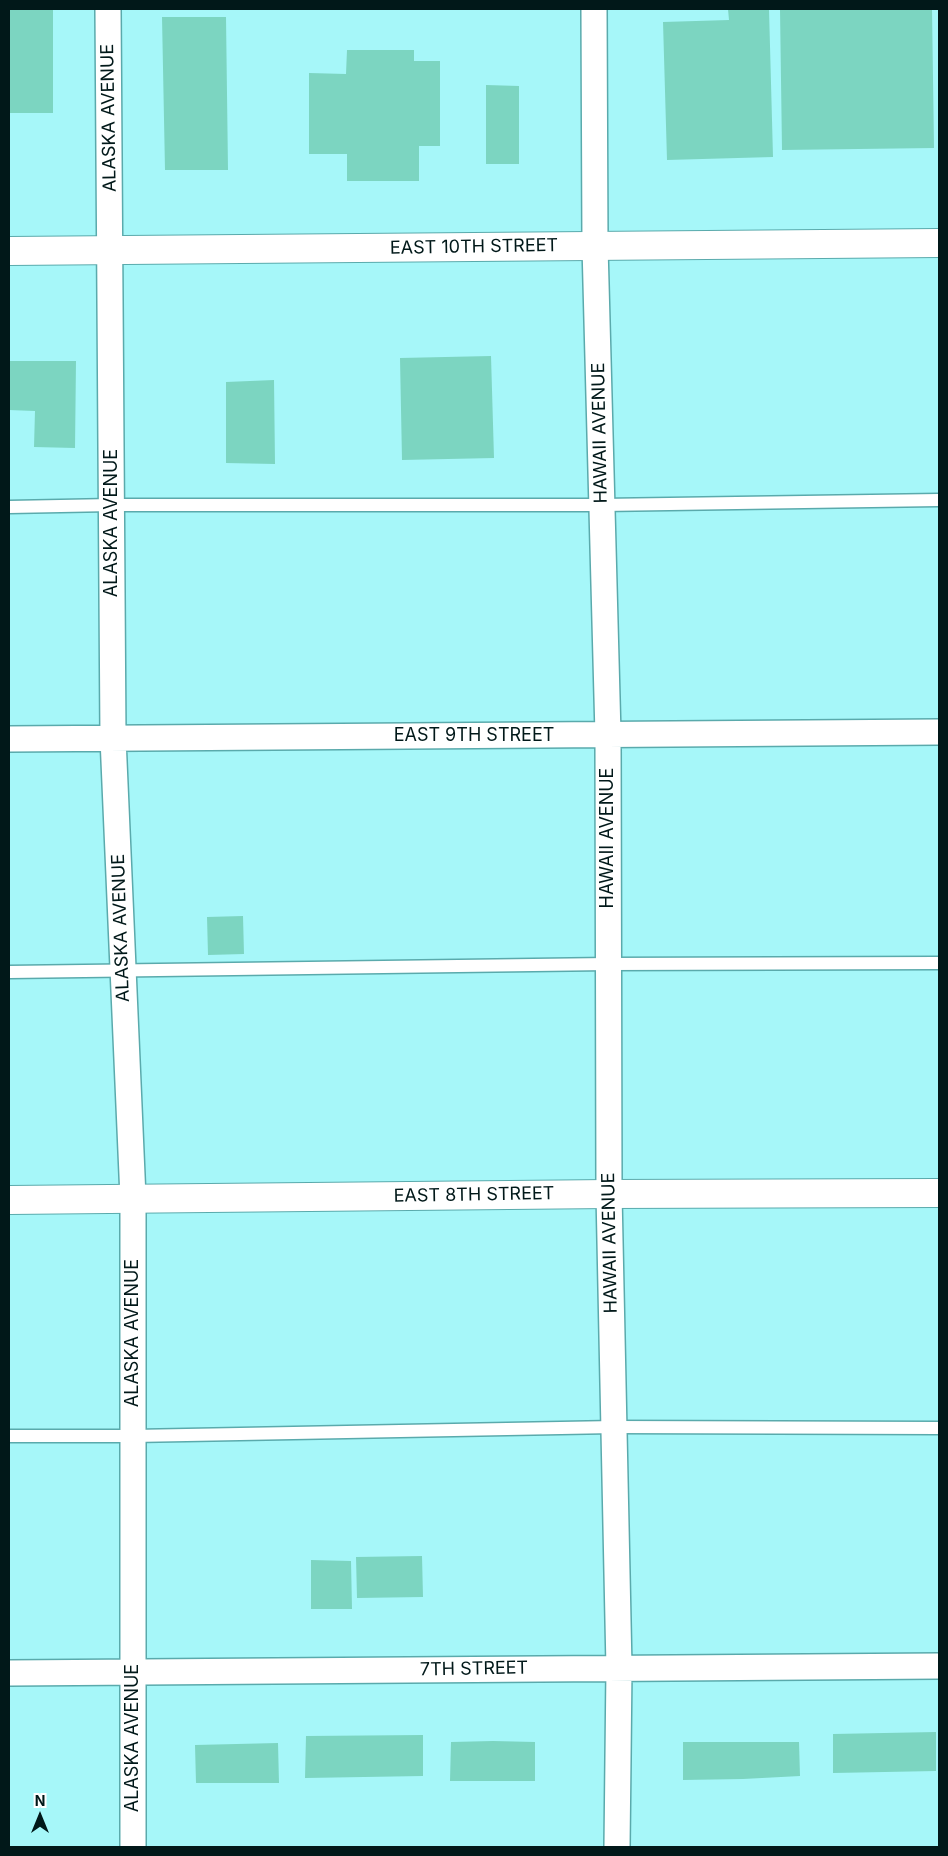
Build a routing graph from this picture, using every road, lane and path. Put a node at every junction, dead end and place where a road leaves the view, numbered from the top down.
1 (108, 9) edge
2 (594, 9) edge
3 (939, 243) edge
4 (595, 246) junction
5 (110, 250) junction
6 (9, 251) edge
7 (939, 500) edge
8 (112, 505) junction
9 (602, 505) junction
10 (9, 507) edge
11 (939, 732) edge
12 (608, 735) junction
13 (113, 738) junction
14 (9, 739) edge
15 (939, 962) edge
16 (608, 964) junction
17 (123, 971) junction
18 (9, 972) edge
19 (939, 1193) edge
20 (609, 1194) junction
21 (133, 1198) junction
22 (9, 1200) edge
23 (614, 1427) junction
24 (939, 1428) edge
25 (9, 1436) edge
26 (133, 1436) junction
27 (939, 1666) edge
28 (619, 1668) junction
29 (133, 1672) junction
30 (9, 1673) edge
31 (133, 1847) edge
32 (617, 1847) edge

1 - 5 street, ALASKA AVENUE
2 - 4 street, HAWAII AVENUE
3 - 4 main road, EAST 10TH STREET
4 - 5 main road, EAST 10TH STREET
4 - 9 street, HAWAII AVENUE
5 - 6 main road, EAST 10TH STREET
5 - 8 street, ALASKA AVENUE
7 - 9 lane
8 - 9 lane
8 - 10 lane
8 - 13 street, ALASKA AVENUE
9 - 12 street, HAWAII AVENUE
11 - 12 street, EAST 9TH STREET
12 - 13 street, EAST 9TH STREET
12 - 16 street, HAWAII AVENUE
13 - 14 street, EAST 9TH STREET
13 - 17 street, ALASKA AVENUE
15 - 16 lane
16 - 17 lane
16 - 20 street, HAWAII AVENUE
17 - 18 lane
17 - 21 street, ALASKA AVENUE
19 - 20 main road, EAST 8TH STREET
20 - 21 main road, EAST 8TH STREET
20 - 23 street, HAWAII AVENUE
21 - 22 main road, EAST 8TH STREET
21 - 26 street, ALASKA AVENUE
23 - 24 lane
23 - 26 lane
23 - 28 street, HAWAII AVENUE
25 - 26 lane
26 - 29 street, ALASKA AVENUE
27 - 28 street, 7TH STREET
28 - 29 street, 7TH STREET
28 - 32 street, HAWAII AVENUE
29 - 30 street, 7TH STREET
29 - 31 street, ALASKA AVENUE

